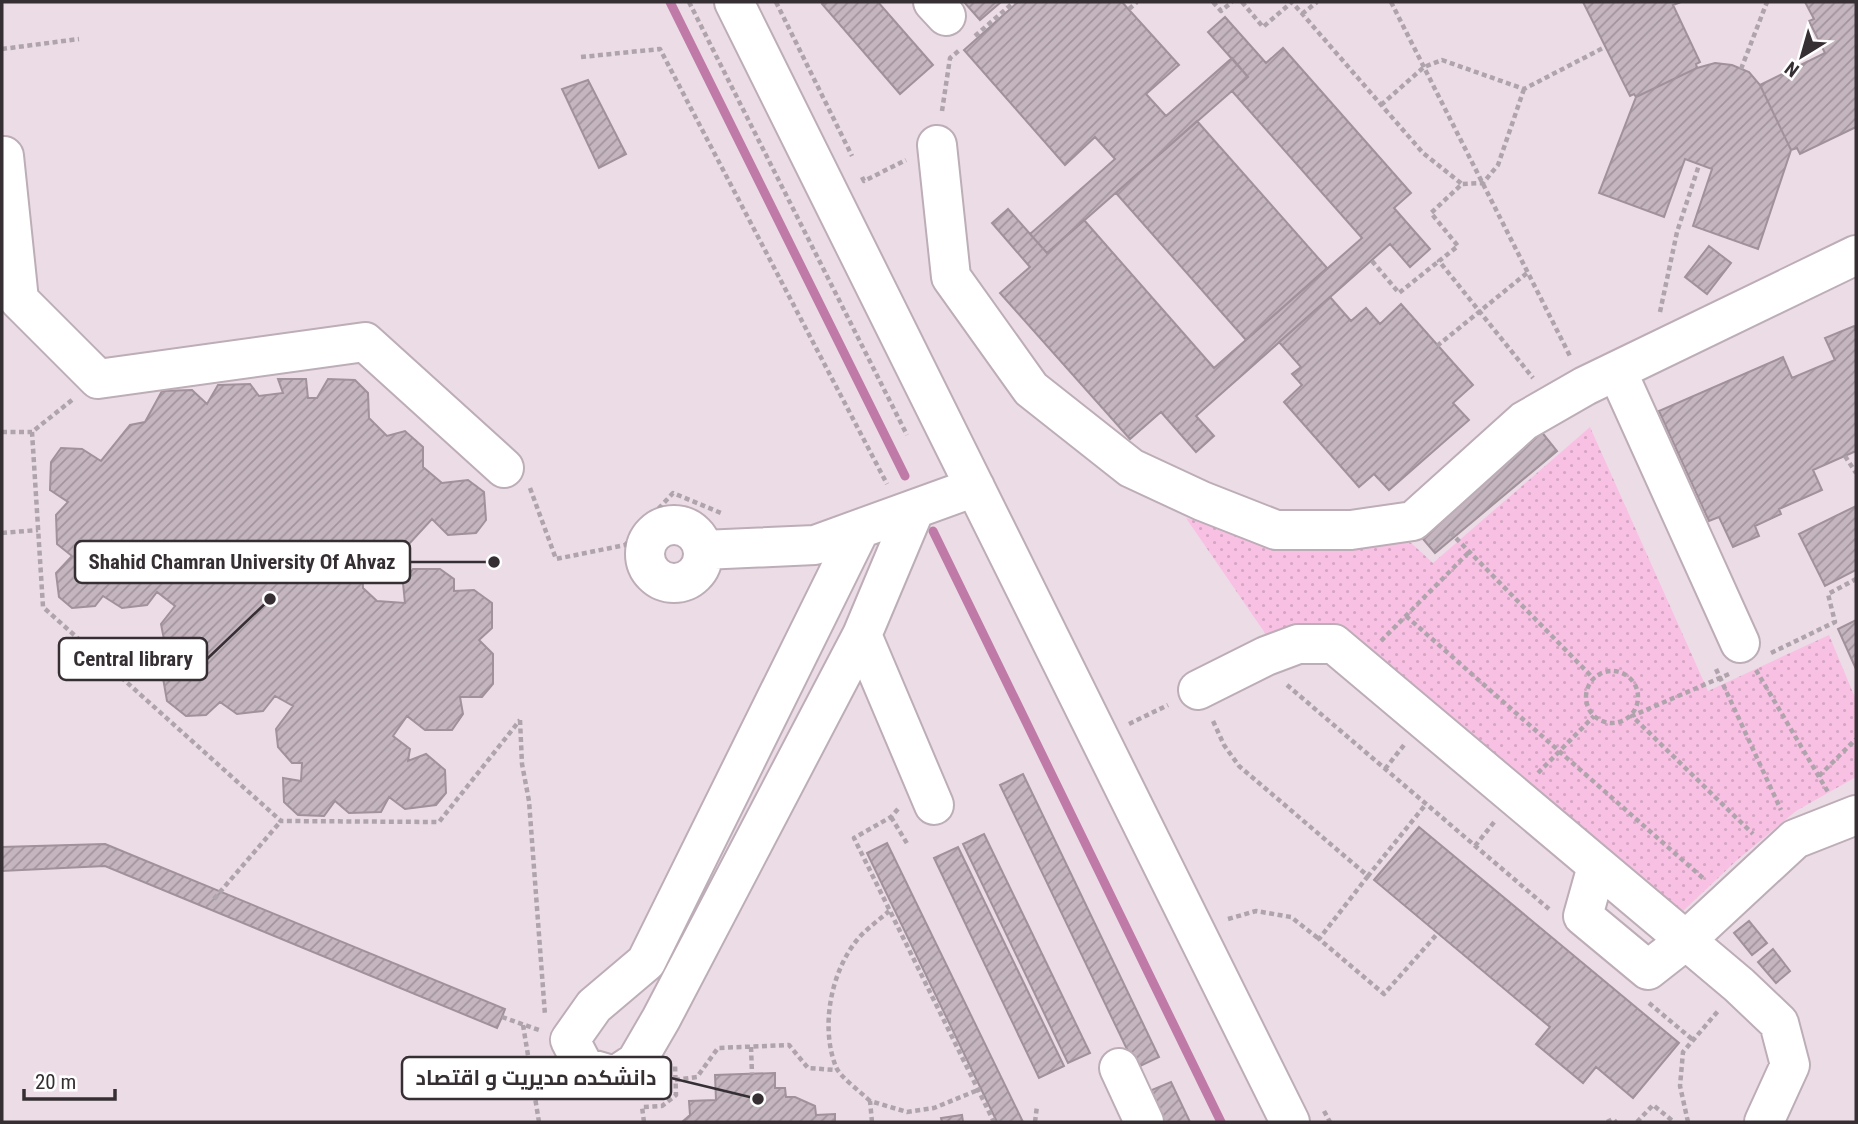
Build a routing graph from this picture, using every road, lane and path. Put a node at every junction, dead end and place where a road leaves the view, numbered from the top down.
1 (689, 2) edge
2 (734, 2) edge
3 (776, 2) edge
4 (1014, 2) edge
5 (1137, 2) edge
6 (1213, 2) edge
7 (1231, 2) edge
8 (1242, 2) edge
9 (1317, 2) edge
10 (1767, 2) edge
11 (1129, 9) dead end
12 (1302, 14) junction
13 (79, 39) dead end
14 (1605, 47) dead end
15 (2, 49) edge
16 (580, 57) dead end
17 (1741, 69) dead end
18 (1524, 89) junction
19 (1381, 105) junction
20 (937, 145) junction
21 (2, 156) edge
22 (853, 157) dead end
23 (1699, 165) dead end
24 (859, 169) dead end
25 (1462, 184) junction
26 (1856, 255) edge
27 (1372, 261) dead end
28 (1439, 261) junction
29 (1527, 273) dead end
30 (1480, 312) junction
31 (1437, 345) dead end
32 (1652, 354) junction
33 (1617, 371) junction
34 (98, 379) junction
35 (1554, 404) junction
36 (2, 432) edge
37 (32, 432) junction
38 (909, 438) dead end
39 (1845, 456) dead end
40 (516, 473) joint
41 (1856, 473) edge
42 (975, 487) junction
43 (875, 490) dead end
44 (1426, 508) junction
45 (915, 509) junction
46 (730, 517) dead end
47 (860, 529) junction
48 (38, 530) junction
49 (2, 533) edge
50 (703, 550) dead end
51 (1469, 552) junction
52 (1856, 579) edge
53 (1406, 615) junction
54 (862, 635) junction
55 (1746, 653) junction
56 (1266, 656) junction
57 (1357, 663) junction
58 (1594, 679) junction
59 (1198, 690) junction
60 (1632, 716) junction
61 (1100, 739) junction
62 (1856, 739) edge
63 (1819, 776) junction
64 (919, 803) joint
65 (1426, 804) junction
66 (891, 817) junction
67 (1850, 818) edge
68 (281, 821) junction
69 (908, 845) dead end
70 (1776, 857) junction
71 (1597, 866) junction
72 (1368, 876) junction
73 (214, 899) dead end
74 (1728, 901) junction
75 (890, 910) junction
76 (1583, 916) junction
77 (1233, 932) dead end
78 (1437, 933) dead end
79 (1319, 939) junction
80 (1685, 941) junction
81 (1647, 970) junction
82 (1739, 985) junction
83 (545, 1018) dead end
84 (523, 1025) dead end
85 (1693, 1040) junction
86 (751, 1047) junction
87 (675, 1059) dead end
88 (1119, 1069) dead end
89 (836, 1070) junction
90 (752, 1074) dead end
91 (675, 1080) junction
92 (978, 1090) junction
93 (870, 1101) junction
94 (1037, 1106) dead end
95 (1307, 1116) edge
96 (539, 1122) edge
97 (644, 1122) edge
98 (872, 1122) edge
99 (994, 1122) edge
100 (1035, 1122) edge
101 (1144, 1122) edge
102 (1330, 1122) edge
103 (1606, 1122) edge
104 (1616, 1122) edge
105 (1637, 1122) edge
106 (1674, 1122) edge
107 (1688, 1122) edge
108 (1764, 1122) edge

1 - 38 path
2 - 42 lane
3 - 22 path
4 - 20 path
5 - 11 path
6 - 7 path
8 - 12 path
9 - 12 path
10 - 17 path
12 - 19 path
13 - 15 path
14 - 18 path
16 - 43 path
18 - 19 path
18 - 25 path
19 - 25 path
20 - 24 path
20 - 44 lane
21 - 34 lane
23 - 32 path
25 - 28 path
26 - 32 lane
27 - 28 path
28 - 30 path
29 - 30 path
30 - 31 path
30 - 35 path
32 - 33 lane
33 - 35 lane
33 - 55 lane
34 - 37 path
34 - 40 lane
35 - 44 lane
36 - 37 path
37 - 48 path
39 - 41 path
40 - 46 path
42 - 45 lane
42 - 61 lane
44 - 51 path
45 - 47 lane
45 - 54 lane
47 - 50 lane
47 - 54 lane
48 - 49 path
48 - 68 path
51 - 53 path
51 - 58 path
52 - 55 path
53 - 57 path
53 - 74 path
54 - 64 lane
55 - 60 path
55 - 63 path
56 - 57 lane
56 - 59 lane
56 - 65 path
57 - 71 lane
58 - 60 path
58 - 60 path
59 - 61 path
59 - 72 path
60 - 70 path
61 - 95 lane
62 - 63 path
63 - 67 path
64 - 66 path
65 - 72 path
65 - 76 path
66 - 69 path
66 - 75 path
67 - 70 lane
68 - 73 path
68 - 83 path
70 - 74 lane
71 - 76 lane
71 - 80 lane
72 - 79 path
74 - 80 lane
75 - 89 path
75 - 92 path
76 - 81 lane
77 - 79 path
78 - 79 path
80 - 81 lane
80 - 82 lane
81 - 85 path
82 - 85 path
82 - 108 lane
84 - 96 path
85 - 107 path
86 - 89 path
86 - 90 path
86 - 91 path
87 - 91 path
88 - 101 lane
89 - 93 path
91 - 97 path
92 - 93 path
92 - 99 path
93 - 98 path
94 - 100 path
95 - 102 path
103 - 104 path
105 - 106 path

